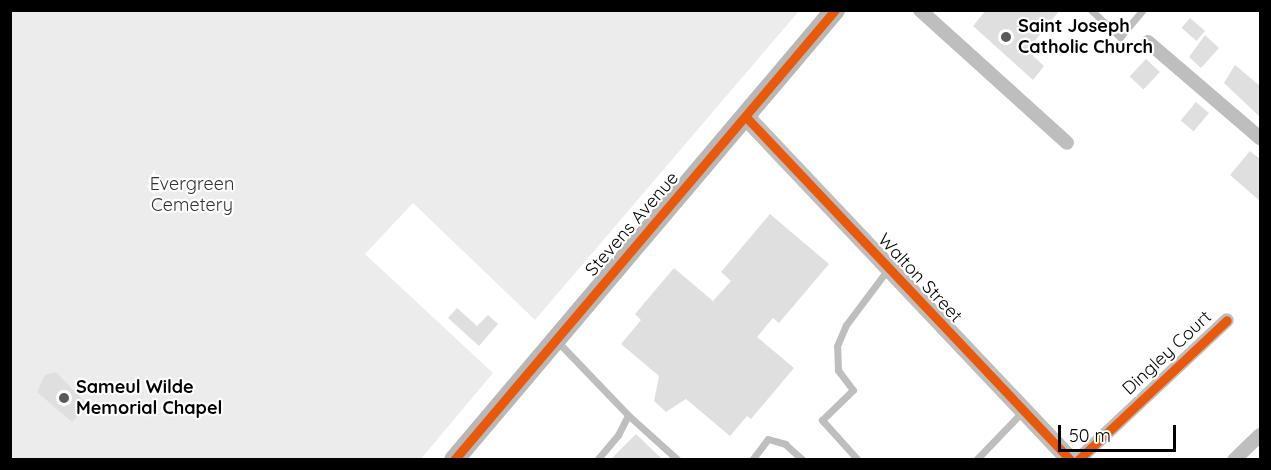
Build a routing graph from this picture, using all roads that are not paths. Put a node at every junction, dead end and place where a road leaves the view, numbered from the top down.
1 (835, 10) edge
2 (920, 10) edge
3 (1091, 10) edge
4 (1143, 10) edge
5 (1148, 42) dead end
6 (747, 118) junction
7 (1260, 138) edge
8 (1067, 143) dead end
9 (888, 269) junction
10 (1227, 320) dead end
11 (556, 339) junction
12 (1023, 411) junction
13 (628, 415) junction
14 (1260, 435) edge
15 (454, 459) edge
16 (597, 459) edge
17 (678, 459) edge
18 (752, 459) edge
19 (803, 459) edge
20 (858, 459) edge
21 (976, 459) edge
22 (1070, 459) edge
23 (1078, 459) edge
24 (1234, 459) edge

1 - 6 main road, Stevens Avenue
2 - 8 street
3 - 4 lane
5 - 7 street
6 - 9 street, Walton Street
6 - 11 main road, Stevens Avenue
9 - 12 street, Walton Street
9 - 20 lane
10 - 23 street, Dingley Court
11 - 13 lane
11 - 15 main road, Stevens Avenue
12 - 21 lane
12 - 22 street, Walton Street
13 - 16 lane
13 - 17 lane
14 - 24 street
18 - 19 lane

